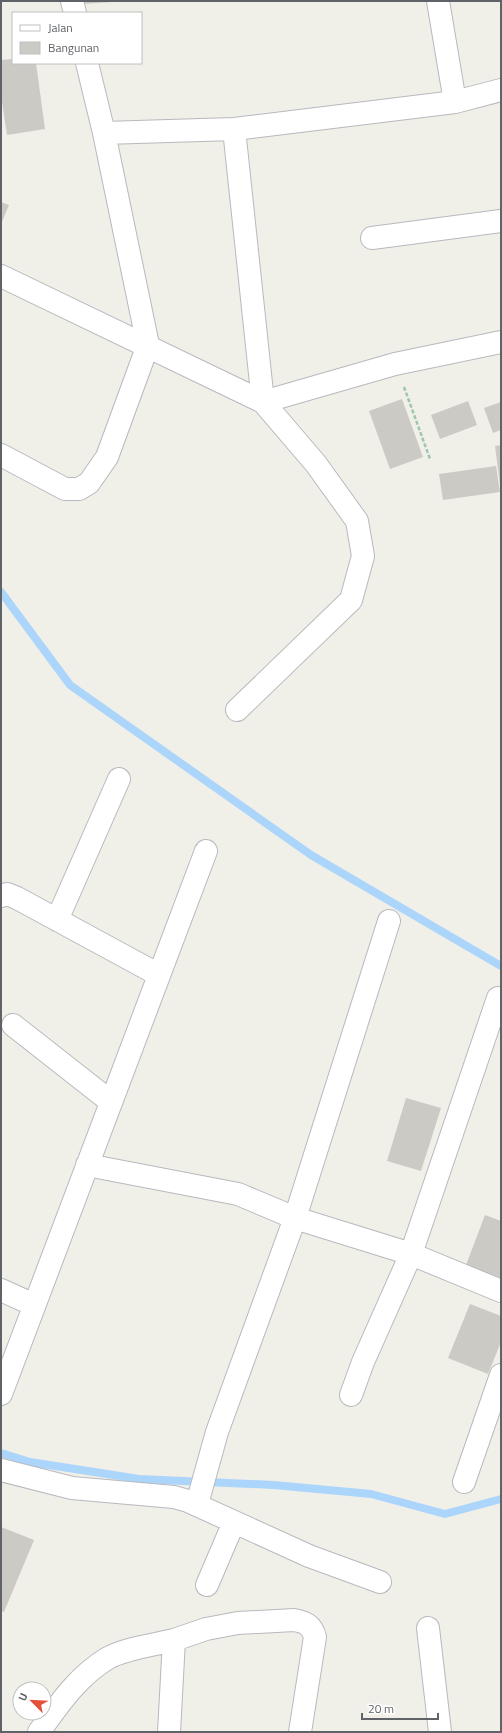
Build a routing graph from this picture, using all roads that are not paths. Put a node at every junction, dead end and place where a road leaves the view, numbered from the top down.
1 (72, 1) edge
2 (438, 1) edge
3 (75, 12) edge
4 (87, 64) edge
5 (501, 90) edge
6 (455, 102) junction
7 (234, 129) junction
8 (104, 133) junction
9 (501, 222) edge
10 (372, 238) dead end
11 (1, 276) edge
12 (501, 342) edge
13 (148, 345) junction
14 (263, 402) junction
15 (1, 455) edge
16 (237, 710) dead end
17 (119, 779) dead end
18 (206, 851) dead end
19 (1, 896) edge
20 (57, 920) junction
21 (389, 921) dead end
22 (159, 975) junction
23 (498, 998) dead end
24 (13, 1025) dead end
25 (111, 1102) junction
26 (86, 1165) junction
27 (296, 1218) junction
28 (412, 1254) junction
29 (1, 1290) edge
30 (501, 1291) edge
31 (34, 1305) junction
32 (501, 1375) edge
33 (1, 1394) edge
34 (351, 1395) dead end
35 (1, 1470) edge
36 (464, 1482) dead end
37 (199, 1497) junction
38 (234, 1522) junction
39 (380, 1582) dead end
40 (207, 1585) dead end
41 (428, 1628) dead end
42 (174, 1640) junction
43 (39, 1732) edge
44 (169, 1732) edge
45 (300, 1732) edge
46 (440, 1732) edge

1 - 3 street
2 - 6 street
4 - 8 street
5 - 6 street
6 - 7 street
7 - 8 street
7 - 14 street
8 - 13 street
9 - 10 street
11 - 13 street
12 - 14 street
13 - 14 street
13 - 15 street
14 - 16 street
17 - 20 street
18 - 22 street
19 - 20 street
20 - 22 street
21 - 27 street
22 - 25 street
23 - 28 street
24 - 25 street
25 - 26 street
26 - 27 street
26 - 31 street
27 - 28 street
27 - 37 street
28 - 30 street
28 - 34 street
29 - 31 street
31 - 33 street
32 - 36 street
35 - 37 street
37 - 38 street
38 - 39 street
38 - 40 street
41 - 46 street
42 - 43 street
42 - 44 street
42 - 45 street

